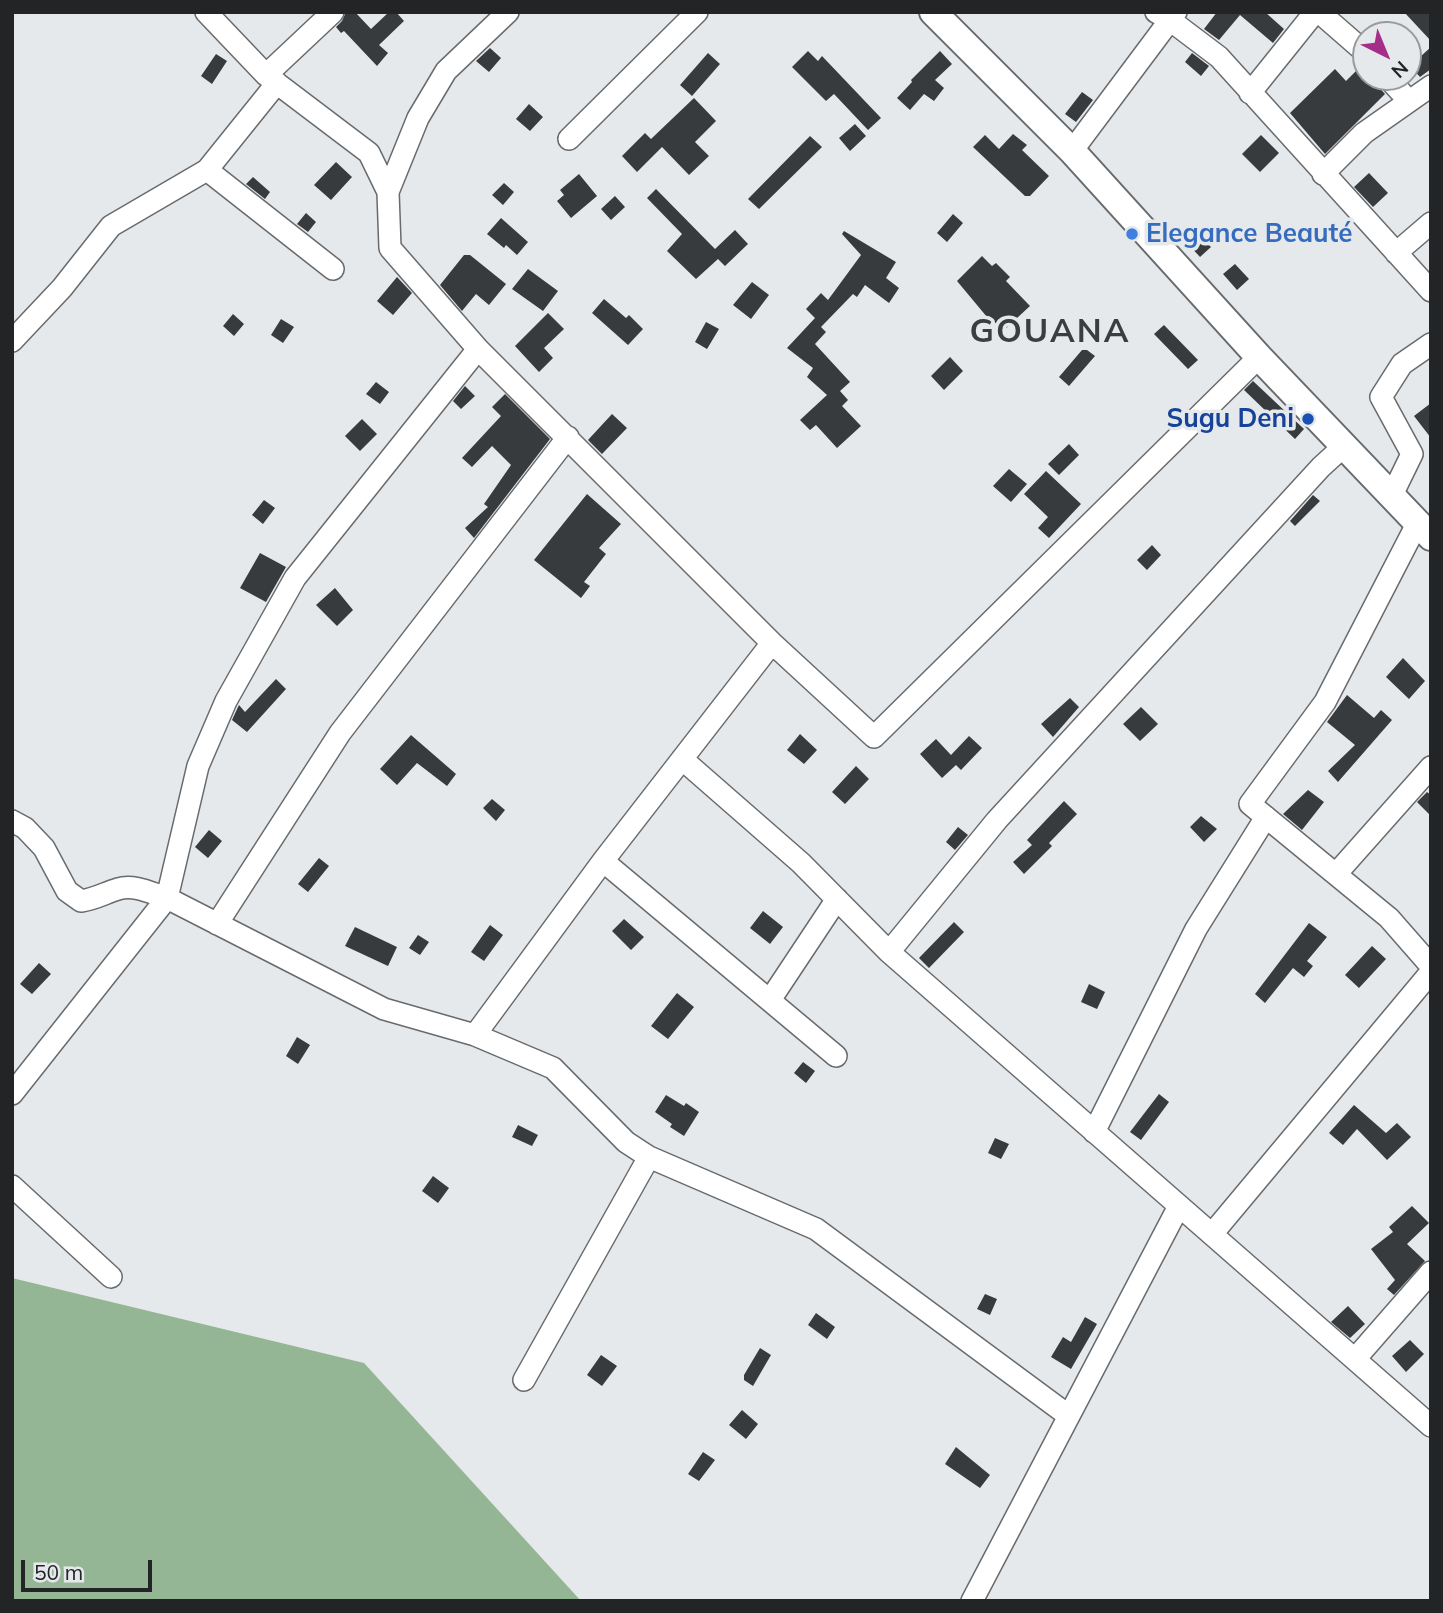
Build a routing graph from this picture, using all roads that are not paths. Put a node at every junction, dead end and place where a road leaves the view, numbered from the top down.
1 (206, 12) edge
2 (333, 12) edge
3 (508, 12) edge
4 (697, 12) edge
5 (933, 12) edge
6 (1317, 12) edge
7 (1167, 15) edge
8 (1352, 41) edge
9 (272, 79) junction
10 (1431, 86) edge
11 (1399, 91) edge
12 (1250, 93) junction
13 (1409, 102) junction
14 (569, 139) dead end
15 (1072, 151) junction
16 (207, 170) junction
17 (1323, 174) junction
18 (388, 192) junction
19 (1431, 223) edge
20 (1396, 253) junction
21 (333, 269) dead end
22 (1431, 291) edge
23 (12, 341) edge
24 (1431, 344) edge
25 (478, 349) junction
26 (1259, 357) junction
27 (568, 437) junction
28 (1344, 446) junction
29 (1392, 495) junction
30 (1424, 529) edge
31 (772, 643) junction
32 (682, 759) junction
33 (1431, 767) edge
34 (1266, 817) junction
35 (12, 821) edge
36 (603, 861) junction
37 (1336, 874) junction
38 (167, 898) junction
39 (837, 900) junction
40 (217, 924) junction
41 (889, 952) junction
42 (1431, 965) edge
43 (1431, 972) edge
44 (770, 1000) junction
45 (475, 1035) junction
46 (836, 1056) dead end
47 (12, 1094) edge
48 (1094, 1132) junction
49 (649, 1157) junction
50 (12, 1186) edge
51 (1179, 1206) junction
52 (1212, 1234) junction
53 (1431, 1272) edge
54 (111, 1277) dead end
55 (1355, 1359) junction
56 (524, 1380) dead end
57 (1069, 1416) junction
58 (1431, 1426) edge
59 (972, 1601) edge

1 - 9 street
2 - 9 street
3 - 18 street
4 - 14 street
5 - 15 street
6 - 8 street
6 - 12 street
7 - 12 street
7 - 15 street
9 - 16 street
9 - 18 street
10 - 13 street
11 - 13 street
12 - 17 street
13 - 17 street
15 - 26 street
16 - 21 street
16 - 23 street
17 - 20 street
18 - 25 street
19 - 20 street
20 - 22 street
24 - 29 street
25 - 27 street
25 - 38 street
26 - 28 street
26 - 31 street
27 - 31 street
27 - 40 street
28 - 29 street
28 - 41 street
29 - 30 street
30 - 34 street
31 - 32 street
32 - 36 street
32 - 39 street
33 - 37 street
34 - 37 street
34 - 48 street
35 - 38 street
36 - 44 street
36 - 45 street
37 - 42 street
38 - 40 street
38 - 47 street
39 - 41 street
39 - 44 street
40 - 45 street
41 - 48 street
43 - 52 street
44 - 46 street
45 - 49 street
48 - 51 street
49 - 56 street
49 - 57 street
50 - 54 street
51 - 52 street
51 - 57 street
52 - 55 street
53 - 55 street
55 - 58 street
57 - 59 street

